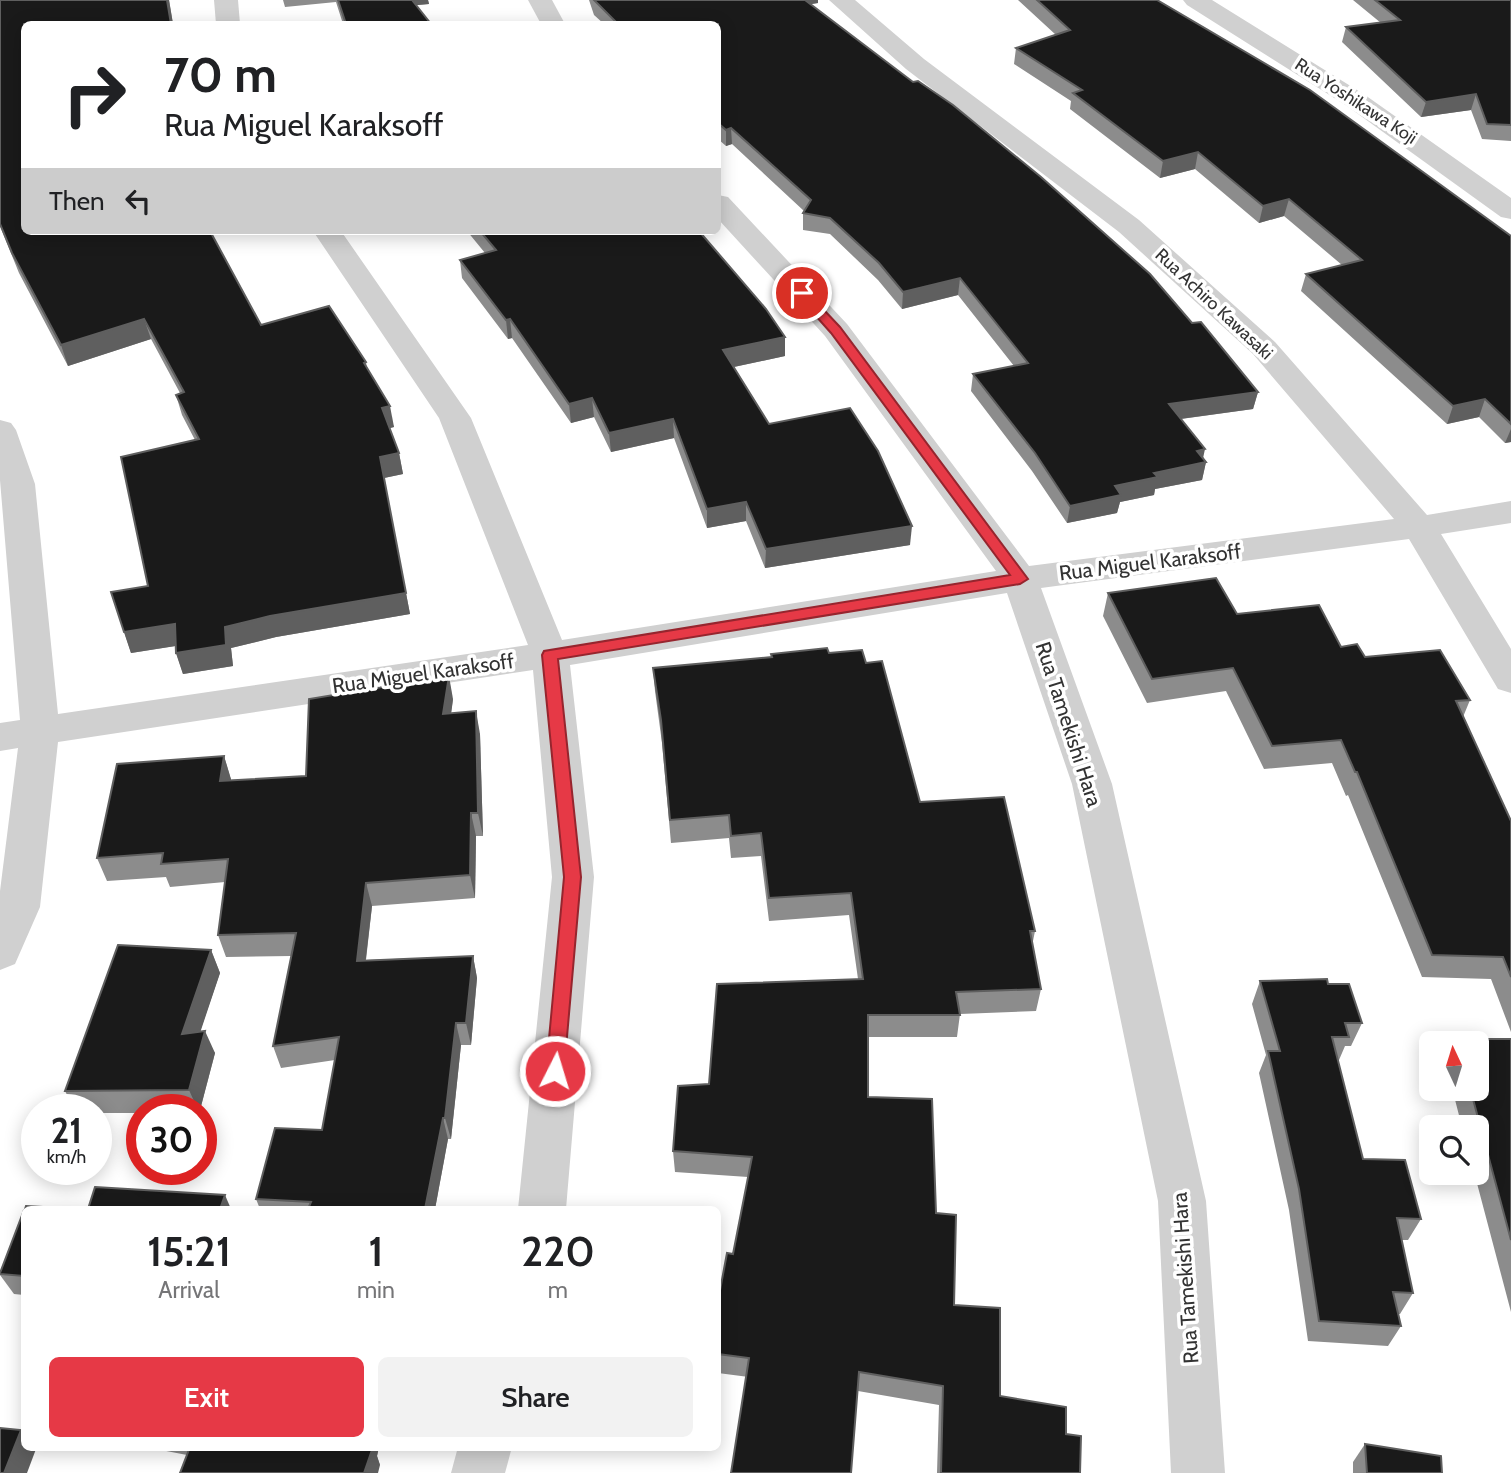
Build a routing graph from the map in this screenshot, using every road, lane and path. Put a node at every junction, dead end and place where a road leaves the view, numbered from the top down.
1 (226, 0) edge
2 (540, 0) edge
3 (841, 0) edge
4 (1195, 0) edge
5 (228, 21) edge
6 (551, 21) edge
7 (721, 206) edge
8 (1511, 211) edge
9 (330, 235) edge
10 (0, 430) edge
11 (1511, 512) edge
12 (1419, 527) junction
13 (1020, 579) junction
14 (550, 655) junction
15 (1511, 680) edge
16 (40, 730) junction
17 (0, 737) edge
18 (0, 952) edge
19 (542, 1206) edge
20 (484, 1451) edge
21 (478, 1473) edge
22 (1198, 1473) edge

1 - 5 street
2 - 6 street
3 - 12 street, Rua Achiro Kawasaki
4 - 8 street, Rua Yoshikawa Koji
7 - 13 street, Rua Tamekishi Hara
9 - 14 street
10 - 16 street
11 - 12 street, Rua Miguel Karaksoff
12 - 13 street, Rua Miguel Karaksoff
12 - 15 street, Rua Achiro Kawasaki
13 - 14 street, Rua Miguel Karaksoff
13 - 22 street, Rua Tamekishi Hara
14 - 16 street, Rua Miguel Karaksoff
14 - 19 street
16 - 17 street, Rua Miguel Karaksoff
16 - 18 street
20 - 21 street

